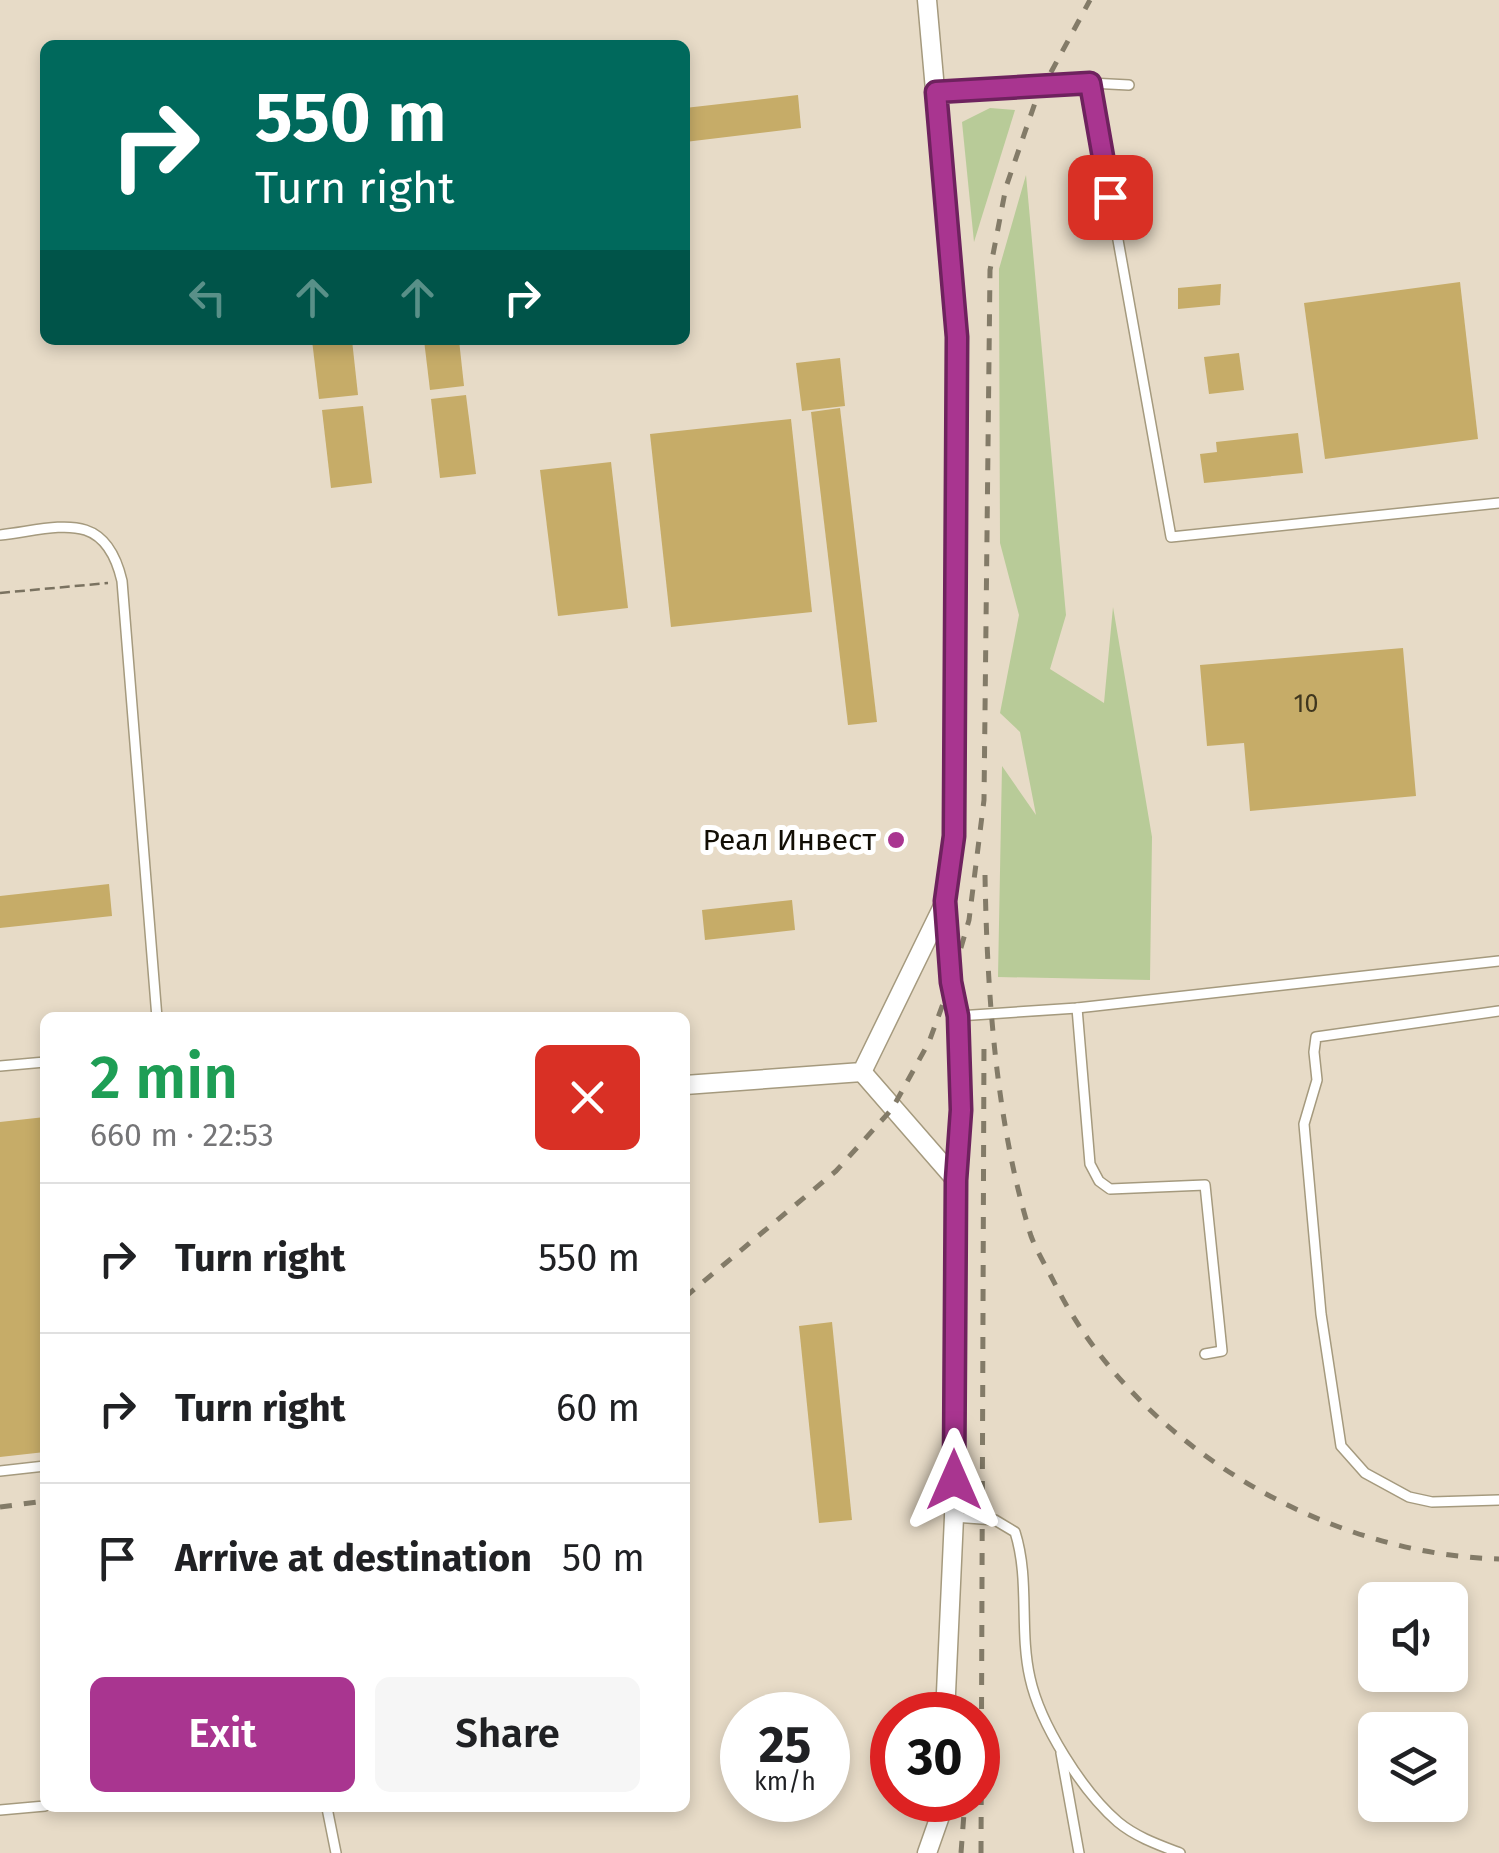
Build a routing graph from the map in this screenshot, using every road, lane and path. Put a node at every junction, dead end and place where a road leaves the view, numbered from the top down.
1 (927, 0) edge
2 (1090, 83) junction
3 (1128, 85) dead end
4 (936, 92) junction
5 (1499, 504) edge
6 (0, 535) edge
7 (122, 582) junction
8 (0, 593) edge
9 (945, 901) junction
10 (1499, 961) edge
11 (1077, 1008) junction
12 (1499, 1011) edge
13 (157, 1012) edge
14 (958, 1016) junction
15 (40, 1062) edge
16 (0, 1066) edge
17 (862, 1072) junction
18 (690, 1085) edge
19 (956, 1180) junction
20 (1205, 1354) dead end
21 (40, 1467) edge
22 (0, 1471) edge
23 (1499, 1500) edge
24 (954, 1517) junction
25 (946, 1692) edge
26 (1060, 1746) junction
27 (40, 1806) edge
28 (0, 1810) edge
29 (328, 1812) edge
30 (938, 1822) edge
31 (336, 1853) edge
32 (928, 1853) edge
33 (1079, 1853) edge
34 (1180, 1853) edge

1 - 4 street
2 - 3 lane
2 - 4 lane
2 - 5 lane
4 - 9 street
6 - 7 lane
7 - 8 path
7 - 13 lane
9 - 14 street
9 - 17 street
10 - 11 lane
11 - 14 lane
11 - 20 lane
12 - 23 lane
14 - 19 street
15 - 16 lane
17 - 18 street
17 - 19 street
19 - 24 street
21 - 22 lane
24 - 25 street
24 - 26 lane
26 - 33 lane
26 - 34 lane
27 - 28 lane
29 - 31 lane
30 - 32 street

